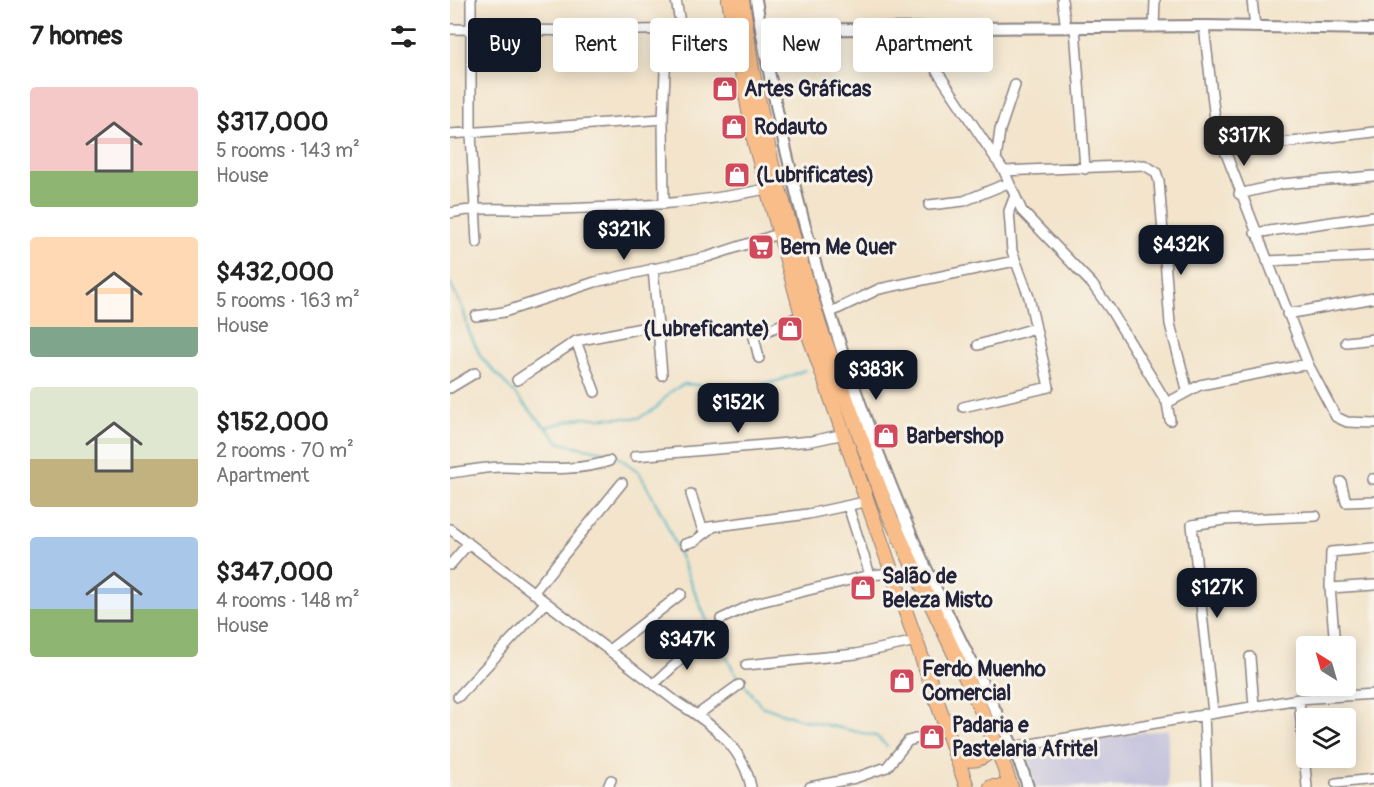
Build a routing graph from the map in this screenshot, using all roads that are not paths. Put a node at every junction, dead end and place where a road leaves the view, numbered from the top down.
1 (471, 0) edge
2 (676, 0) edge
3 (729, 0) edge
4 (742, 0) edge
5 (756, 0) edge
6 (1062, 0) edge
7 (1155, 0) edge
8 (1252, 0) edge
9 (472, 18) edge
10 (679, 18) edge
11 (732, 18) edge
12 (1204, 26) junction
13 (1154, 27) junction
14 (1255, 27) junction
15 (468, 28) edge
16 (650, 28) edge
17 (1071, 28) junction
18 (450, 29) edge
19 (993, 29) edge
20 (1374, 29) edge
21 (541, 30) edge
22 (761, 30) edge
23 (472, 72) edge
24 (665, 72) edge
25 (743, 72) edge
26 (769, 72) edge
27 (938, 72) edge
28 (1015, 85) dead end
29 (663, 120) junction
30 (1374, 132) edge
31 (450, 134) edge
32 (471, 134) junction
33 (1224, 150) junction
34 (996, 160) junction
35 (1084, 169) junction
36 (1004, 171) junction
37 (1374, 176) edge
38 (1008, 183) junction
39 (766, 189) junction
40 (1239, 194) junction
41 (1014, 198) junction
42 (664, 204) junction
43 (929, 205) dead end
44 (476, 208) junction
45 (450, 213) edge
46 (1374, 216) edge
47 (1255, 233) junction
48 (778, 234) junction
49 (477, 243) dead end
50 (1374, 256) edge
51 (1015, 261) junction
52 (1268, 261) junction
53 (653, 268) junction
54 (1374, 298) edge
55 (831, 312) junction
56 (1287, 314) junction
57 (802, 315) junction
58 (476, 316) dead end
59 (657, 325) junction
60 (1035, 328) junction
61 (1374, 339) edge
62 (576, 341) junction
63 (1346, 342) dead end
64 (978, 345) dead end
65 (759, 358) dead end
66 (1308, 364) junction
67 (475, 373) dead end
68 (662, 375) dead end
69 (517, 380) dead end
70 (450, 388) edge
71 (1187, 389) junction
72 (595, 392) dead end
73 (1167, 403) junction
74 (963, 407) dead end
75 (1170, 420) dead end
76 (1374, 423) edge
77 (844, 434) junction
78 (635, 456) dead end
79 (609, 461) dead end
80 (450, 473) edge
81 (1341, 482) dead end
82 (622, 483) dead end
83 (691, 494) dead end
84 (869, 501) junction
85 (1374, 501) edge
86 (848, 506) junction
87 (1316, 516) dead end
88 (712, 528) junction
89 (450, 530) edge
90 (468, 544) junction
91 (685, 544) dead end
92 (1374, 549) edge
93 (450, 565) edge
94 (894, 573) junction
95 (870, 575) junction
96 (1374, 585) edge
97 (1330, 588) junction
98 (533, 593) junction
99 (681, 594) dead end
100 (546, 602) junction
101 (721, 619) dead end
102 (1334, 636) edge
103 (703, 639) dead end
104 (916, 641) junction
105 (609, 650) junction
106 (1250, 657) dead end
107 (746, 665) dead end
108 (654, 684) junction
109 (739, 685) dead end
110 (1374, 694) edge
111 (1356, 695) edge
112 (1338, 696) edge
113 (458, 697) dead end
114 (1299, 699) junction
115 (1254, 706) junction
116 (1209, 713) junction
117 (697, 715) junction
118 (947, 730) junction
119 (992, 734) junction
120 (1013, 747) junction
121 (954, 751) junction
122 (1374, 778) edge
123 (1336, 783) dead end
124 (751, 787) edge
125 (810, 787) edge
126 (967, 787) edge
127 (991, 787) edge
128 (1000, 787) edge
129 (1011, 787) edge
130 (1028, 787) edge
131 (1208, 787) edge
132 (1307, 787) edge

1 - 9 street
2 - 10 street
3 - 11 main road
4 - 119 main road
5 - 22 street
6 - 17 street
7 - 13 street
8 - 14 street
12 - 13 street
12 - 14 street
12 - 33 street
13 - 17 street
14 - 20 street
15 - 18 street
16 - 21 street
17 - 19 street
17 - 35 street
23 - 32 street
24 - 29 street
25 - 39 main road
26 - 55 street
27 - 34 street
28 - 34 street
29 - 32 street
29 - 42 street
30 - 33 street
31 - 32 street
32 - 44 street
33 - 40 street
34 - 36 street
35 - 36 street
35 - 71 street
36 - 38 street
37 - 40 street
38 - 41 street
38 - 43 street
39 - 42 street
39 - 48 main road
40 - 47 street
41 - 51 street
41 - 73 street
42 - 44 street
44 - 45 street
44 - 49 street
46 - 47 street
47 - 52 street
48 - 53 street
48 - 57 main road
50 - 52 street
51 - 55 street
51 - 60 street
52 - 56 street
53 - 58 street
53 - 59 street
54 - 56 street
55 - 120 street
56 - 66 street
57 - 65 street
57 - 77 main road
59 - 62 street
59 - 68 street
60 - 64 street
60 - 74 street
61 - 63 street
62 - 69 street
62 - 72 street
66 - 71 street
66 - 76 street
67 - 70 street
71 - 73 street
73 - 75 street
77 - 78 street
77 - 84 main road
79 - 80 street
81 - 85 street
82 - 98 street
83 - 88 street
84 - 86 street
84 - 94 main road
86 - 88 street
86 - 95 street
87 - 116 street
88 - 91 street
89 - 90 street
90 - 93 street
90 - 98 street
92 - 97 street
94 - 95 street
94 - 104 main road
95 - 101 street
96 - 97 street
97 - 102 street
98 - 100 street
99 - 105 street
100 - 105 street
100 - 113 street
103 - 108 street
104 - 107 street
104 - 118 main road
105 - 108 street
106 - 115 street
108 - 117 street
109 - 117 street
110 - 111 street
112 - 114 street
114 - 115 street
114 - 132 street
115 - 116 street
116 - 120 street
116 - 131 street
117 - 124 street
118 - 121 main road
118 - 125 street
119 - 121 main road
119 - 129 main road
120 - 130 street
121 - 126 main road
122 - 123 street
127 - 128 main road

